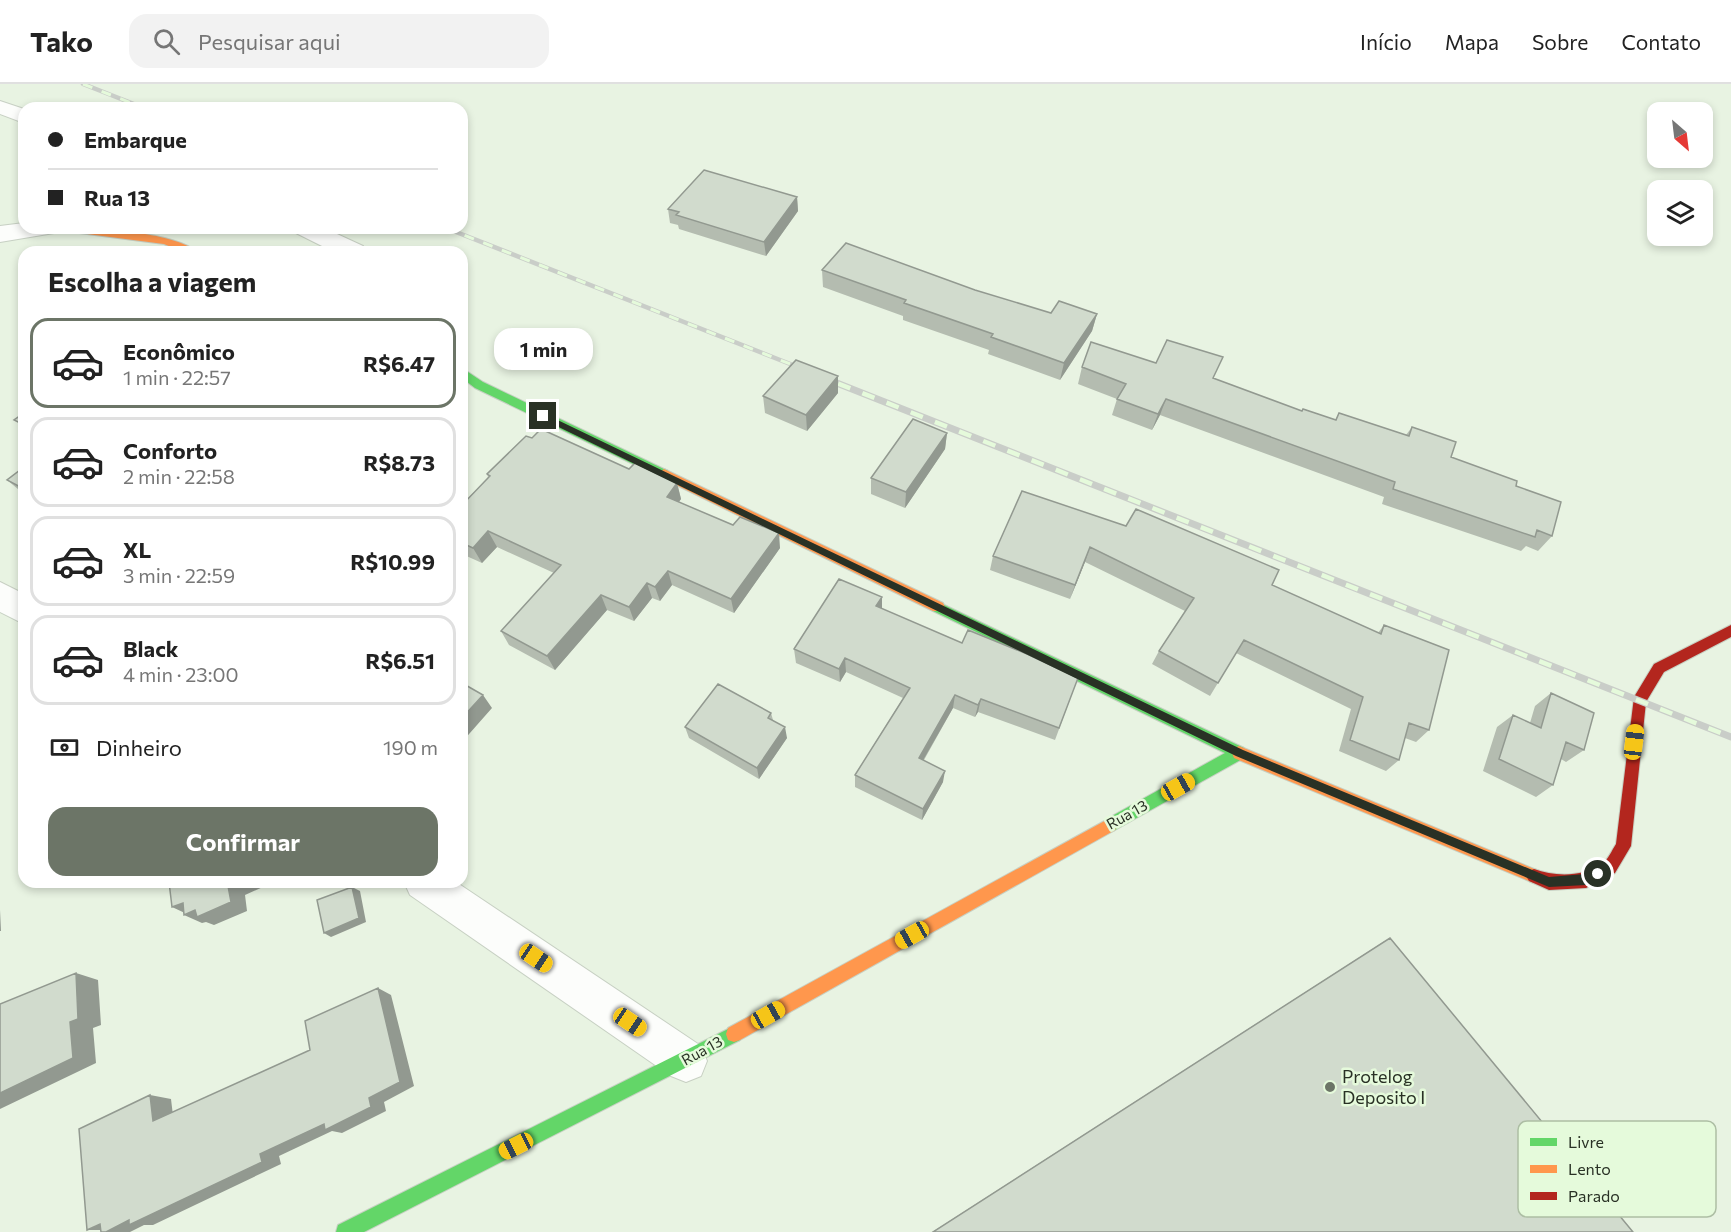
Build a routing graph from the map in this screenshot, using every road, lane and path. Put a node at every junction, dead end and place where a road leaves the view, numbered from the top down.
1 (0, 107) edge
2 (18, 114) edge
3 (18, 232) edge
4 (0, 234) edge
5 (111, 234) edge
6 (316, 234) edge
7 (178, 246) edge
8 (342, 246) edge
9 (468, 376) edge
10 (0, 595) edge
11 (18, 607) edge
12 (1731, 631) edge
13 (1239, 753) junction
14 (432, 888) edge
15 (686, 1060) junction
16 (345, 1232) edge

1 - 2 street
3 - 4 street
5 - 7 street
6 - 8 street
9 - 13 street
10 - 11 street
12 - 13 street
13 - 15 street, Rua 13
14 - 15 street
15 - 16 street, Rua 13

